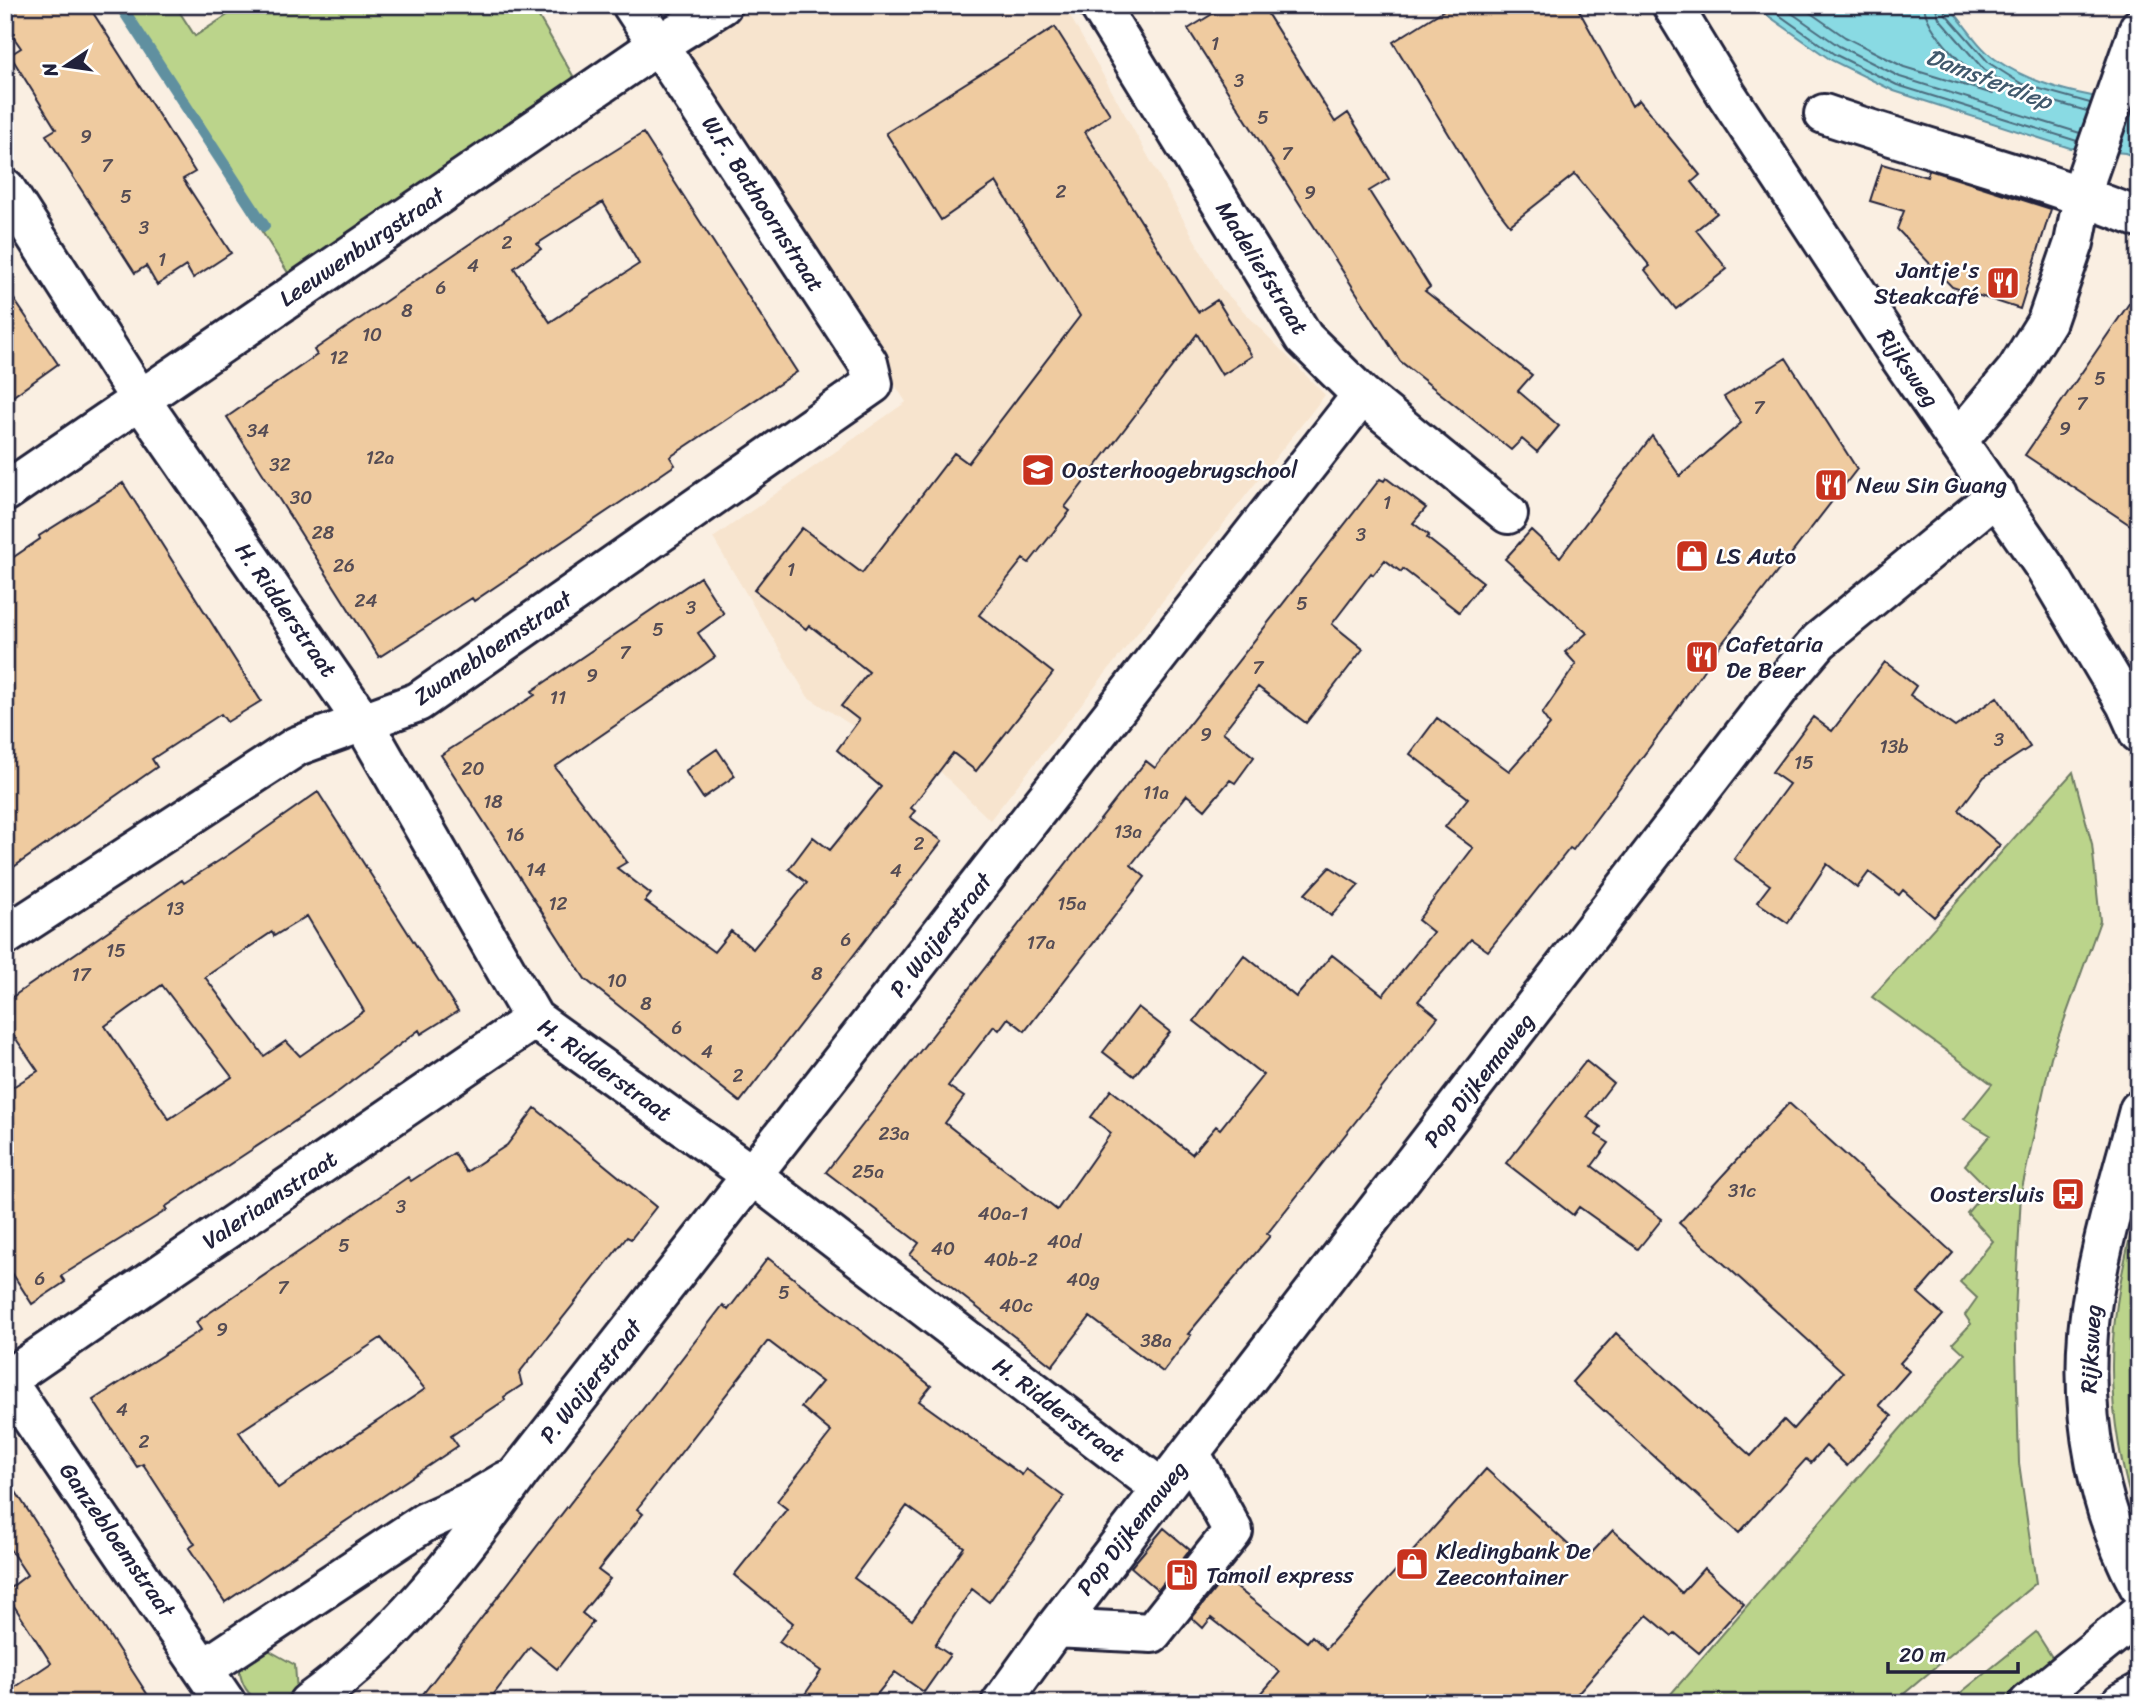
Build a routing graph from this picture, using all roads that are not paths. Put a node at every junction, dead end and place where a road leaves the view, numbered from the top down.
1 (632, 5) edge
2 (722, 5) edge
3 (1099, 5) edge
4 (1672, 5) edge
5 (2139, 28) edge
6 (658, 45) junction
7 (1824, 114) dead end
8 (2085, 185) junction
9 (5, 188) edge
10 (2139, 218) edge
11 (868, 363) joint
12 (1362, 395) junction
13 (140, 399) junction
14 (1958, 440) junction
15 (5, 492) edge
16 (1997, 495) junction
17 (1508, 513) dead end
18 (363, 722) junction
19 (2139, 733) edge
20 (5, 936) edge
21 (534, 1019) junction
22 (2139, 1110) edge
23 (752, 1176) junction
24 (6, 1379) edge
25 (1191, 1454) junction
26 (519, 1473) junction
27 (1162, 1489) junction
28 (2139, 1586) edge
29 (2139, 1614) edge
30 (1055, 1628) junction
31 (205, 1668) junction
32 (2139, 1693) edge
33 (226, 1703) edge
34 (308, 1703) edge
35 (1001, 1703) edge
36 (2029, 1703) edge
37 (2121, 1703) edge

1 - 6 street, W.F. Bathoornstraat
2 - 6 street, Leeuwenburgstraat
3 - 12 street, Madeliefstraat
4 - 14 street, Rijksweg
5 - 8 street
6 - 11 street, W.F. Bathoornstraat
6 - 13 street, Leeuwenburgstraat
7 - 8 street
8 - 10 street
8 - 14 street
9 - 13 street, H. Ridderstraat
11 - 18 street, Zwanebloemstraat
12 - 17 street, Madeliefstraat
12 - 23 street, P. Waijerstraat
13 - 15 street, Leeuwenburgstraat
13 - 18 street, H. Ridderstraat
14 - 16 street, Rijksweg
16 - 19 street, Rijksweg
16 - 25 street, Pop Dijkemaweg
18 - 20 street, Zwanebloemstraat
18 - 21 street, H. Ridderstraat
21 - 23 street, H. Ridderstraat
21 - 24 street, Valeriaanstraat
22 - 28 street, Rijksweg
23 - 26 street, P. Waijerstraat
23 - 27 street, H. Ridderstraat
24 - 31 street, Ganzebloemstraat
25 - 27 street, Pop Dijkemaweg
25 - 30 street
26 - 31 street, P. Waijerstraat
26 - 34 street, P. Waijerstraat
27 - 30 street, Pop Dijkemaweg
29 - 36 street
30 - 35 street, Pop Dijkemaweg
31 - 33 street, Ganzebloemstraat
32 - 37 street

